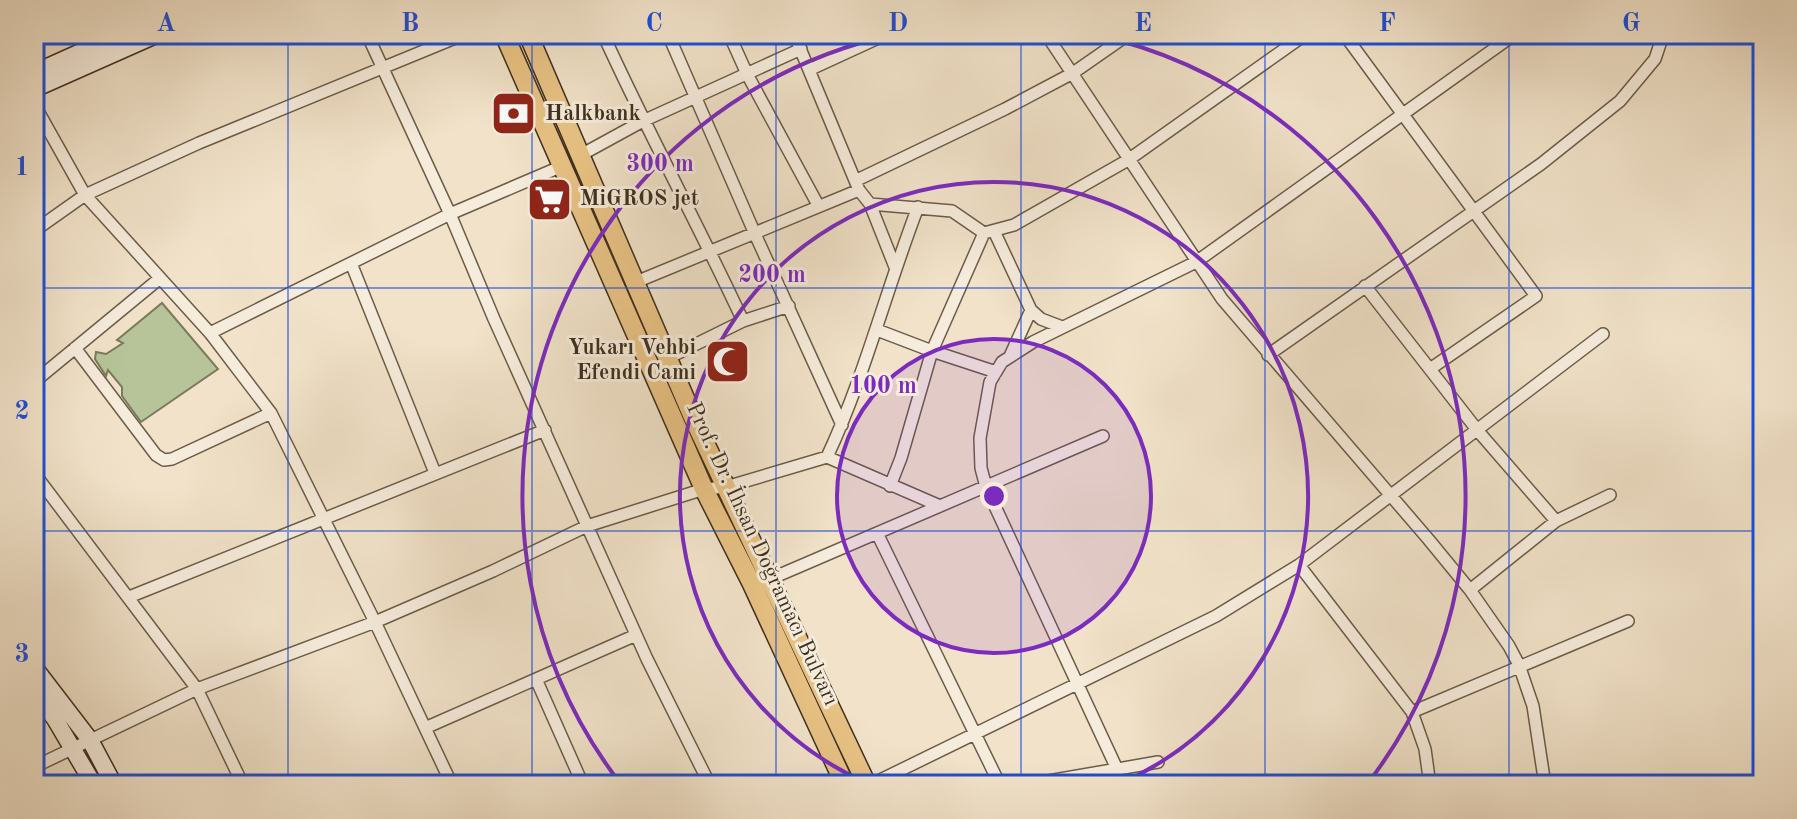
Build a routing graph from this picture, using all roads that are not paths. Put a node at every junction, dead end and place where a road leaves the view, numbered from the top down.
1 (121, 34) edge
2 (158, 34) edge
3 (367, 34) edge
4 (465, 34) edge
5 (504, 34) edge
6 (528, 34) edge
7 (603, 34) edge
8 (668, 34) edge
9 (729, 34) edge
10 (794, 34) edge
11 (887, 34) edge
12 (1046, 34) edge
13 (1129, 34) edge
14 (1306, 34) edge
15 (1344, 34) edge
16 (1515, 34) edge
17 (1654, 34) edge
18 (801, 49) junction
19 (383, 69) junction
20 (811, 69) junction
21 (34, 73) edge
22 (1073, 73) junction
23 (747, 74) junction
24 (34, 89) edge
25 (695, 97) junction
26 (34, 104) edge
27 (1404, 115) junction
28 (643, 121) junction
29 (579, 156) junction
30 (1128, 160) junction
31 (560, 167) junction
32 (858, 185) junction
33 (85, 195) junction
34 (870, 204) junction
35 (818, 205) junction
36 (918, 207) junction
37 (1472, 211) junction
38 (450, 214) junction
39 (34, 231) edge
40 (989, 232) junction
41 (755, 234) junction
42 (711, 251) junction
43 (1196, 262) junction
44 (351, 263) junction
45 (895, 267) junction
46 (159, 279) junction
47 (636, 282) junction
48 (1365, 286) junction
49 (789, 306) junction
50 (1031, 310) junction
51 (743, 321) junction
52 (1062, 327) junction
53 (877, 330) junction
54 (210, 333) junction
55 (1603, 334) dead end
56 (75, 348) junction
57 (932, 351) junction
58 (1268, 355) junction
59 (1010, 357) junction
60 (666, 359) junction
61 (1430, 369) junction
62 (996, 372) junction
63 (34, 382) edge
64 (271, 413) junction
65 (842, 425) junction
66 (545, 430) junction
67 (1478, 431) junction
68 (1103, 436) dead end
69 (827, 457) junction
70 (34, 473) edge
71 (435, 473) junction
72 (890, 486) junction
73 (726, 487) junction
74 (986, 487) junction
75 (704, 489) junction
76 (1391, 495) junction
77 (1610, 495) dead end
78 (940, 506) junction
79 (323, 518) junction
80 (1556, 521) junction
81 (587, 526) junction
82 (877, 533) junction
83 (1299, 565) junction
84 (770, 579) junction
85 (1470, 590) junction
86 (129, 597) junction
87 (1628, 621) dead end
88 (375, 622) junction
89 (636, 635) junction
90 (1519, 665) junction
91 (34, 667) edge
92 (536, 679) junction
93 (1079, 684) junction
94 (197, 689) junction
95 (34, 690) edge
96 (1412, 712) junction
97 (425, 728) junction
98 (976, 734) junction
99 (90, 740) junction
100 (73, 748) junction
101 (1158, 762) dead end
102 (34, 767) edge
103 (1117, 769) junction
104 (94, 785) edge
105 (114, 785) edge
106 (243, 785) edge
107 (452, 785) edge
108 (583, 785) edge
109 (710, 785) edge
110 (845, 785) edge
111 (869, 785) edge
112 (1000, 785) edge
113 (1025, 785) edge
114 (1430, 785) edge
115 (1545, 785) edge

1 - 21 street
2 - 24 street
3 - 19 street
4 - 19 street
5 - 31 main road, Prof. Dr. İhsan Doğramacı Bulvarı
6 - 29 main road, Prof. Dr. İhsan Doğramacı Bulvarı
7 - 28 street
8 - 25 street
9 - 23 street
10 - 18 street
11 - 20 street
12 - 22 street
13 - 22 street
14 - 30 street
15 - 27 street
16 - 27 street
17 - 37 street
18 - 20 street
18 - 23 street
19 - 33 street
19 - 38 street
20 - 32 street
22 - 30 street
22 - 32 street
23 - 25 street
23 - 35 street
25 - 28 street
25 - 41 street
26 - 33 street
27 - 37 street
27 - 43 street
28 - 29 street
28 - 42 street
29 - 31 street
29 - 47 main road, Prof. Dr. İhsan Doğramacı Bulvarı
30 - 40 street
30 - 43 street
31 - 38 street
31 - 75 main road, Prof. Dr. İhsan Doğramacı Bulvarı
32 - 34 street
32 - 35 street
33 - 39 street
33 - 46 street
34 - 36 street
34 - 45 street
35 - 41 street
36 - 40 street
36 - 45 street
37 - 48 street
37 - 61 street
38 - 44 street
38 - 66 street
40 - 50 street
40 - 57 street
41 - 42 street
41 - 49 street
42 - 47 street
42 - 51 street
43 - 52 street
43 - 58 street
44 - 54 street
44 - 71 street
45 - 53 street
46 - 54 street
46 - 56 street
47 - 60 main road, Prof. Dr. İhsan Doğramacı Bulvarı
48 - 58 street
48 - 61 street
49 - 51 street
49 - 65 street
50 - 52 street
50 - 59 street
51 - 60 street
52 - 59 street
53 - 57 street
53 - 65 street
54 - 64 street
55 - 67 street
56 - 63 street
56 - 64 street
57 - 62 street
57 - 72 street
58 - 76 street
59 - 62 street
60 - 73 main road, Prof. Dr. İhsan Doğramacı Bulvarı
61 - 67 street
62 - 74 street
64 - 79 street
65 - 69 street
66 - 71 street
66 - 81 street
67 - 76 street
67 - 80 street
68 - 74 street
69 - 72 street
69 - 73 street
70 - 86 street
71 - 79 street
72 - 78 street
73 - 75 street
73 - 84 main road, Prof. Dr. İhsan Doğramacı Bulvarı
74 - 78 street
74 - 93 street
75 - 81 street
75 - 110 main road, Prof. Dr. İhsan Doğramacı Bulvarı
76 - 83 street
76 - 85 street
77 - 80 street
78 - 82 street
79 - 86 street
79 - 88 street
80 - 85 street
81 - 88 street
81 - 89 street
82 - 84 street
82 - 98 street
83 - 93 street
83 - 96 street
84 - 111 main road, Prof. Dr. İhsan Doğramacı Bulvarı
85 - 90 street
86 - 94 street
87 - 90 street
88 - 94 street
88 - 97 street
89 - 92 street
89 - 109 street
90 - 96 street
90 - 115 street
91 - 99 street
92 - 97 street
92 - 108 street
93 - 98 street
93 - 103 street
94 - 99 street
94 - 106 street
95 - 100 street
96 - 114 street
97 - 107 street
98 - 111 street
98 - 112 street
99 - 100 street
99 - 105 street
100 - 102 street
100 - 104 street
101 - 103 street
103 - 113 street

